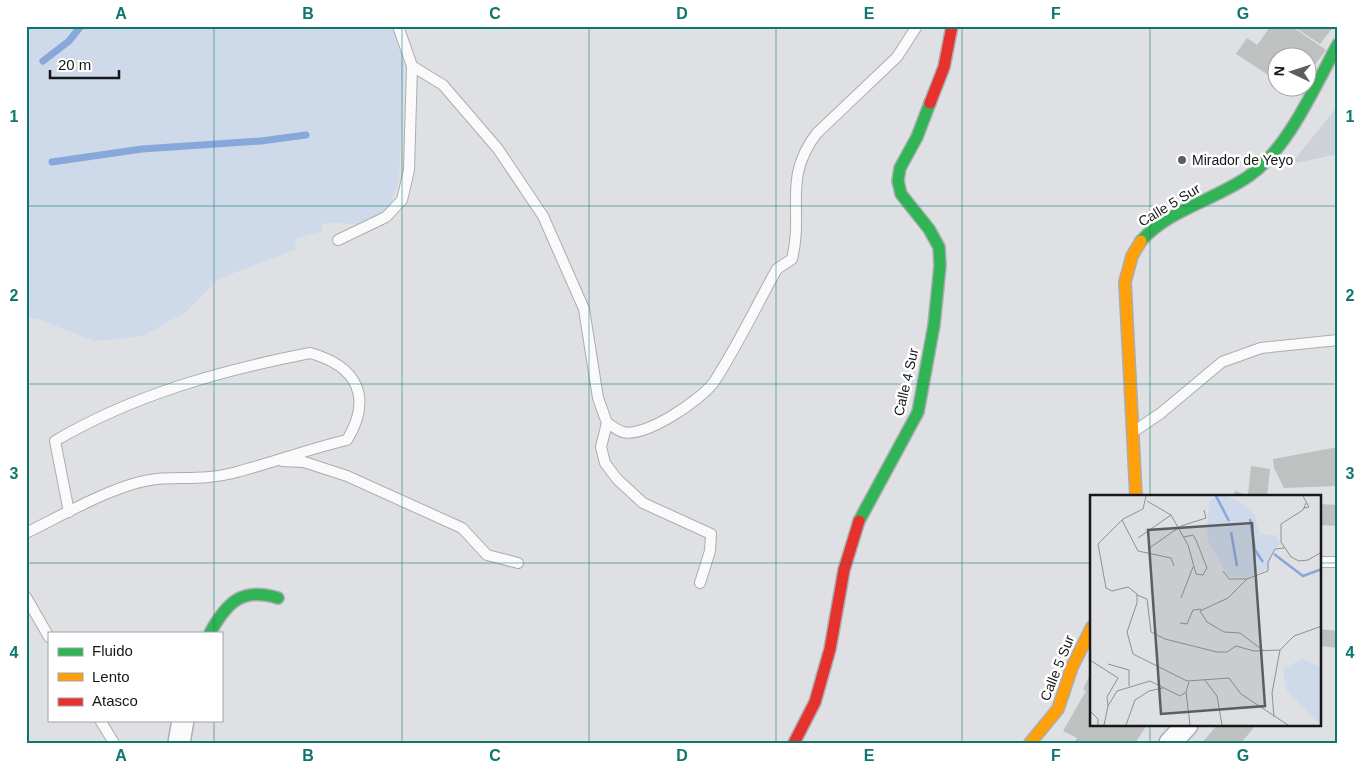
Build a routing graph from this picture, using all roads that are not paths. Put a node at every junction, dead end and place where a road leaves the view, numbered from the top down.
1 (398, 26) edge
2 (917, 26) edge
3 (952, 26) edge
4 (1338, 44) edge
5 (412, 66) junction
6 (338, 240) dead end
7 (1338, 340) edge
8 (606, 423) junction
9 (1133, 432) junction
10 (276, 460) junction
11 (1136, 495) edge
12 (69, 512) junction
13 (26, 533) edge
14 (1322, 562) edge
15 (1338, 562) edge
16 (518, 563) dead end
17 (700, 583) dead end
18 (26, 597) edge
19 (278, 598) dead end
20 (1090, 631) edge
21 (210, 632) edge
22 (48, 635) edge
23 (101, 722) edge
24 (183, 722) edge
25 (1186, 726) edge
26 (1171, 742) edge
27 (114, 743) edge
28 (179, 743) edge
29 (794, 743) edge
30 (1030, 743) edge

1 - 5 lane
2 - 8 lane
3 - 29 street, Calle 4 Sur
4 - 9 street, Calle 5 Sur
5 - 6 lane
5 - 8 lane
7 - 9 lane
8 - 17 lane
9 - 11 street, Calle 5 Sur
10 - 12 lane
10 - 12 lane
10 - 16 lane
12 - 13 lane
14 - 15 lane
18 - 22 lane
19 - 21 street
20 - 30 street, Calle 5 Sur
23 - 27 lane
24 - 28 street
25 - 26 street

